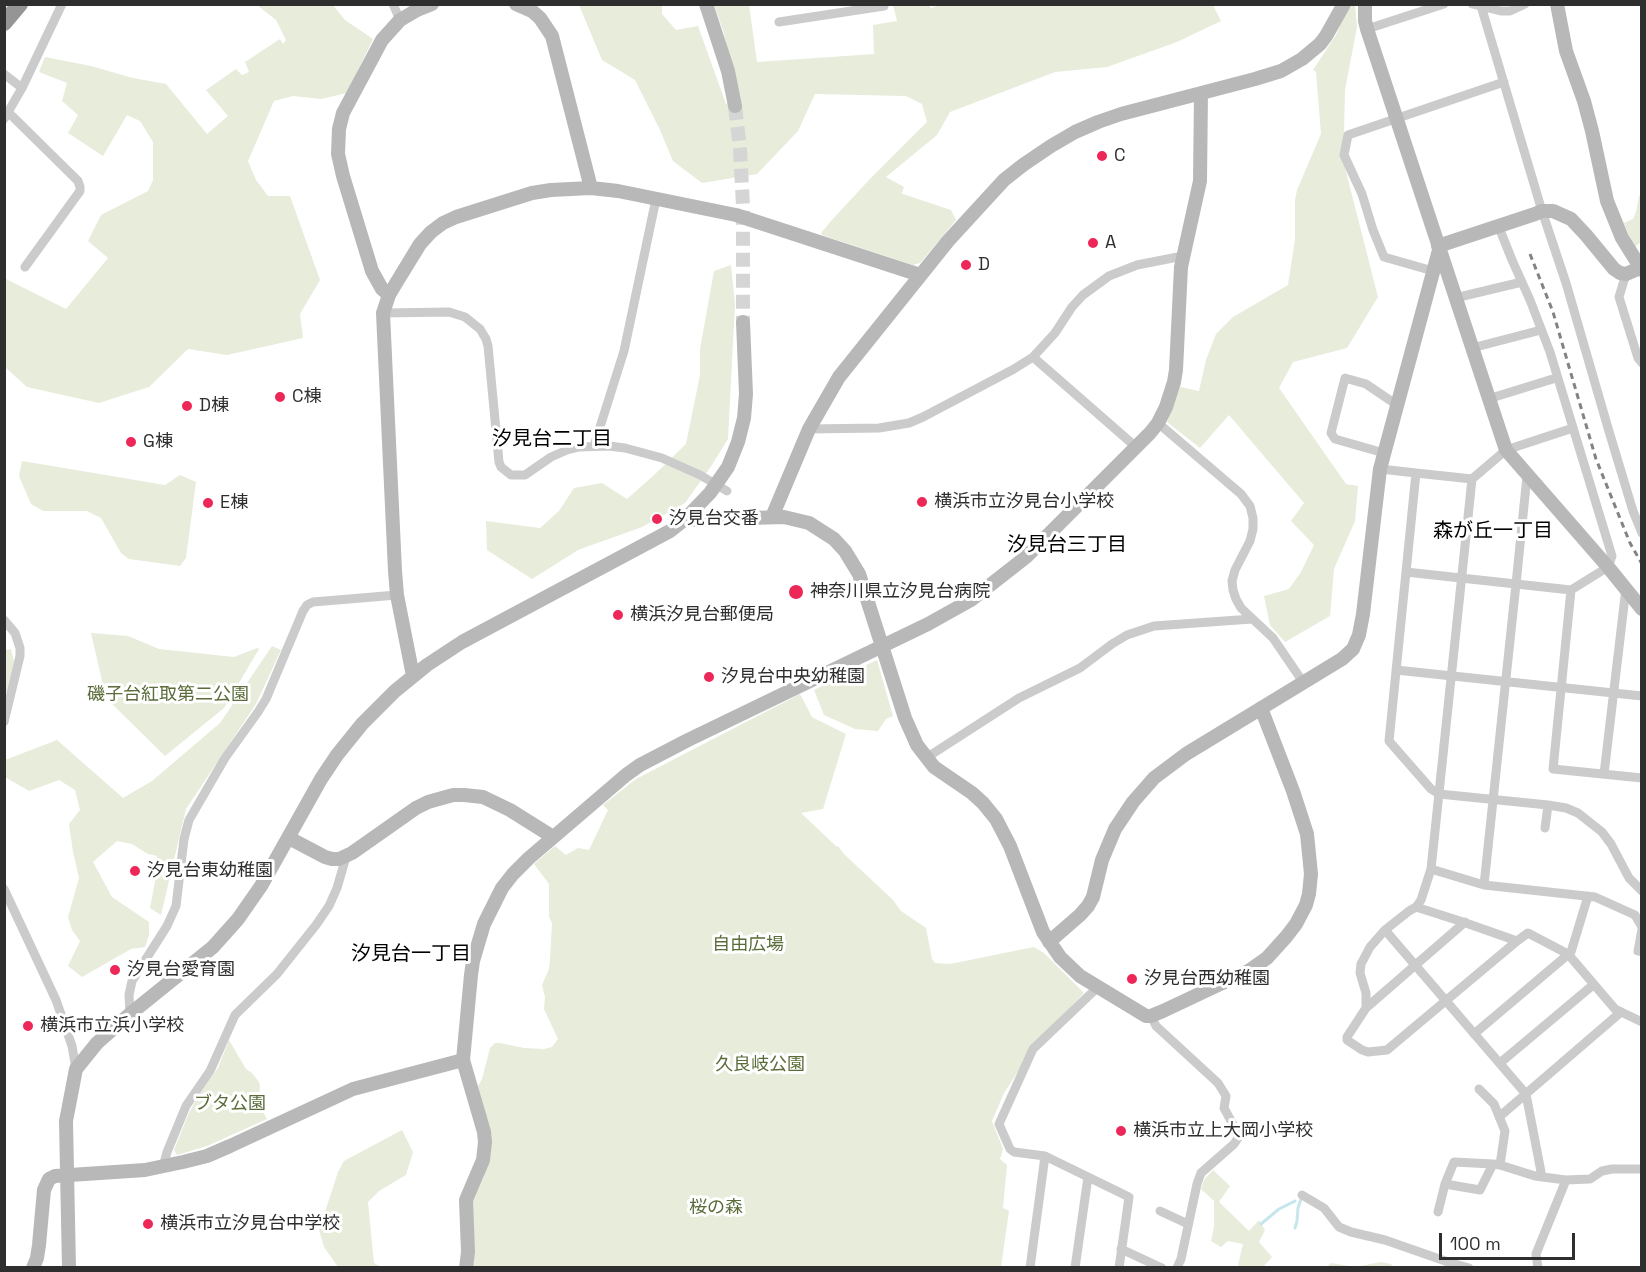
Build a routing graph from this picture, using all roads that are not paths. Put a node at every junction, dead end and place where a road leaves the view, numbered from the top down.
1 (20, 4) edge
2 (62, 4) edge
3 (393, 4) edge
4 (432, 4) edge
5 (516, 4) edge
6 (706, 4) edge
7 (885, 4) edge
8 (1344, 4) edge
9 (1365, 4) edge
10 (1444, 4) edge
11 (1525, 4) edge
12 (1557, 4) edge
13 (1477, 5) edge
14 (400, 20) junction
15 (779, 22) dead end
16 (4, 23) edge
17 (1367, 29) junction
18 (4, 74) edge
19 (1504, 82) junction
20 (22, 88) junction
21 (1201, 93) junction
22 (735, 105) tunnel mouth
23 (6, 115) edge
24 (1397, 119) junction
25 (591, 188) junction
26 (656, 199) junction
27 (1542, 211) junction
28 (1498, 225) junction
29 (1439, 248) junction
30 (1183, 256) junction
31 (25, 267) dead end
32 (1641, 269) edge
33 (1433, 271) junction
34 (1626, 274) junction
35 (920, 275) junction
36 (1522, 282) junction
37 (389, 295) junction
38 (1455, 298) junction
39 (383, 313) junction
40 (743, 322) tunnel mouth
41 (1541, 330) junction
42 (1472, 348) junction
43 (1033, 357) junction
44 (1641, 363) edge
45 (1556, 378) junction
46 (1488, 399) junction
47 (1397, 405) junction
48 (1158, 423) junction
49 (1573, 428) junction
50 (809, 429) junction
51 (594, 446) junction
52 (1136, 447) junction
53 (1506, 450) junction
54 (1384, 453) junction
55 (1380, 469) junction
56 (1416, 473) junction
57 (1527, 476) junction
58 (1472, 478) junction
59 (727, 491) dead end
60 (772, 517) junction
61 (684, 520) junction
62 (1641, 532) edge
63 (1608, 567) junction
64 (1406, 572) junction
65 (1461, 578) junction
66 (1516, 584) junction
67 (1626, 588) junction
68 (1571, 590) junction
69 (397, 595) junction
70 (1641, 609) edge
71 (1252, 619) junction
72 (4, 620) edge
73 (881, 646) junction
74 (1396, 670) junction
75 (1451, 675) junction
76 (412, 676) junction
77 (1505, 681) junction
78 (1303, 682) junction
79 (1560, 687) junction
80 (1614, 693) junction
81 (1641, 696) edge
82 (1261, 708) junction
83 (4, 722) edge
84 (926, 758) junction
85 (1604, 774) junction
86 (1641, 778) edge
87 (1439, 794) junction
88 (1493, 799) junction
89 (1548, 805) junction
90 (1545, 828) dead end
91 (553, 837) junction
92 (289, 838) junction
93 (346, 857) junction
94 (1431, 869) junction
95 (1484, 885) junction
96 (4, 890) edge
97 (1641, 891) edge
98 (1588, 896) junction
99 (1416, 907) junction
100 (1465, 922) junction
101 (1641, 928) edge
102 (1385, 930) junction
103 (1517, 941) junction
104 (1048, 942) junction
105 (1641, 952) edge
106 (1568, 954) junction
107 (1415, 966) junction
108 (1593, 985) junction
109 (1098, 987) junction
110 (1446, 1000) junction
111 (1366, 1008) junction
112 (1621, 1012) junction
113 (130, 1014) junction
114 (1151, 1016) junction
115 (1641, 1022) edge
116 (1474, 1034) junction
117 (463, 1060) junction
118 (1500, 1063) junction
119 (76, 1069) junction
120 (1479, 1089) dead end
121 (1526, 1094) junction
122 (1499, 1117) junction
123 (1045, 1156) junction
124 (1496, 1165) junction
125 (163, 1167) junction
126 (1641, 1169) edge
127 (67, 1175) junction
128 (1542, 1177) junction
129 (1088, 1178) junction
130 (1566, 1180) junction
131 (1445, 1184) junction
132 (1302, 1195) dead end
133 (1160, 1211) dead end
134 (1438, 1212) dead end
135 (1188, 1224) junction
136 (1121, 1249) junction
137 (1448, 1265) edge
138 (33, 1268) edge
139 (69, 1268) edge
140 (466, 1268) edge
141 (1030, 1268) edge
142 (1074, 1268) edge
143 (1119, 1268) edge
144 (1162, 1268) edge
145 (1177, 1268) edge
146 (1468, 1268) edge
147 (1538, 1268) edge

1 - 16 highway
2 - 20 street
3 - 14 street
4 - 14 street
5 - 25 street
6 - 22 street
7 - 15 street
8 - 21 street
9 - 17 street
10 - 17 street
11 - 13 street
12 - 32 street
13 - 19 street
14 - 37 street
17 - 24 street
18 - 20 street
19 - 24 street
19 - 27 street
20 - 23 street
21 - 30 street
21 - 35 street
23 - 31 street
24 - 29 street
24 - 33 street
25 - 26 street
25 - 37 street
26 - 35 street
26 - 51 street
27 - 28 street
27 - 34 street
27 - 62 street
28 - 29 street
28 - 36 street
29 - 33 street
29 - 38 street
30 - 43 street
30 - 48 street
32 - 34 street
33 - 47 street
34 - 44 street
35 - 50 street
36 - 38 street
36 - 41 street
37 - 39 street
38 - 42 street
39 - 51 street
39 - 69 street
40 - 61 street
41 - 42 street
41 - 45 street
42 - 46 street
43 - 50 street
43 - 52 street
45 - 46 street
45 - 49 street
46 - 53 street
47 - 54 street
47 - 54 street
48 - 52 street
48 - 71 street
49 - 53 street
49 - 63 street
50 - 60 street
51 - 59 street
52 - 73 street
53 - 57 street
53 - 58 street
54 - 55 street
55 - 56 street
55 - 78 street
56 - 58 street
56 - 64 street
57 - 63 street
57 - 66 street
58 - 65 street
60 - 61 street
60 - 73 street
61 - 76 street
63 - 67 street
63 - 68 street
64 - 65 street
64 - 74 street
65 - 66 street
65 - 75 street
66 - 68 street
66 - 77 street
67 - 70 street
67 - 80 street
68 - 79 street
69 - 76 street
69 - 113 street
71 - 78 street
71 - 84 street
72 - 83 street
73 - 84 street
73 - 91 street
74 - 75 street
74 - 87 street
75 - 77 street
75 - 87 street
76 - 92 street
77 - 79 street
77 - 88 street
78 - 82 street
79 - 80 street
79 - 85 street
80 - 81 street
80 - 85 street
82 - 104 street
82 - 114 street
84 - 104 street
85 - 86 street
87 - 88 street
87 - 94 street
88 - 89 street
88 - 95 street
89 - 90 street
89 - 97 street
91 - 93 street
91 - 117 street
92 - 93 street
92 - 113 street
93 - 125 street
94 - 95 street
94 - 99 street
95 - 98 street
96 - 119 street
98 - 101 street
98 - 106 street
99 - 100 street
99 - 102 street
100 - 103 street
100 - 107 street
101 - 105 street
102 - 107 street
102 - 111 street
103 - 106 street
103 - 110 street
104 - 109 street
106 - 108 street
106 - 116 street
107 - 110 street
107 - 111 street
108 - 112 street
108 - 118 street
109 - 114 street
109 - 123 street
110 - 111 street
110 - 116 street
112 - 115 street
112 - 121 street
113 - 119 street
114 - 135 street
116 - 118 street
117 - 125 street
117 - 140 street
118 - 121 street
119 - 127 street
120 - 122 street
121 - 122 street
121 - 128 street
122 - 124 street
123 - 129 street
123 - 141 street
124 - 128 street
124 - 131 street
124 - 131 street
125 - 127 street
126 - 130 street
127 - 138 street
127 - 139 street
128 - 130 street
129 - 136 street
129 - 142 street
130 - 147 street
131 - 134 street
132 - 137 street
133 - 135 street
135 - 145 street
136 - 143 street
136 - 144 street
137 - 146 street

